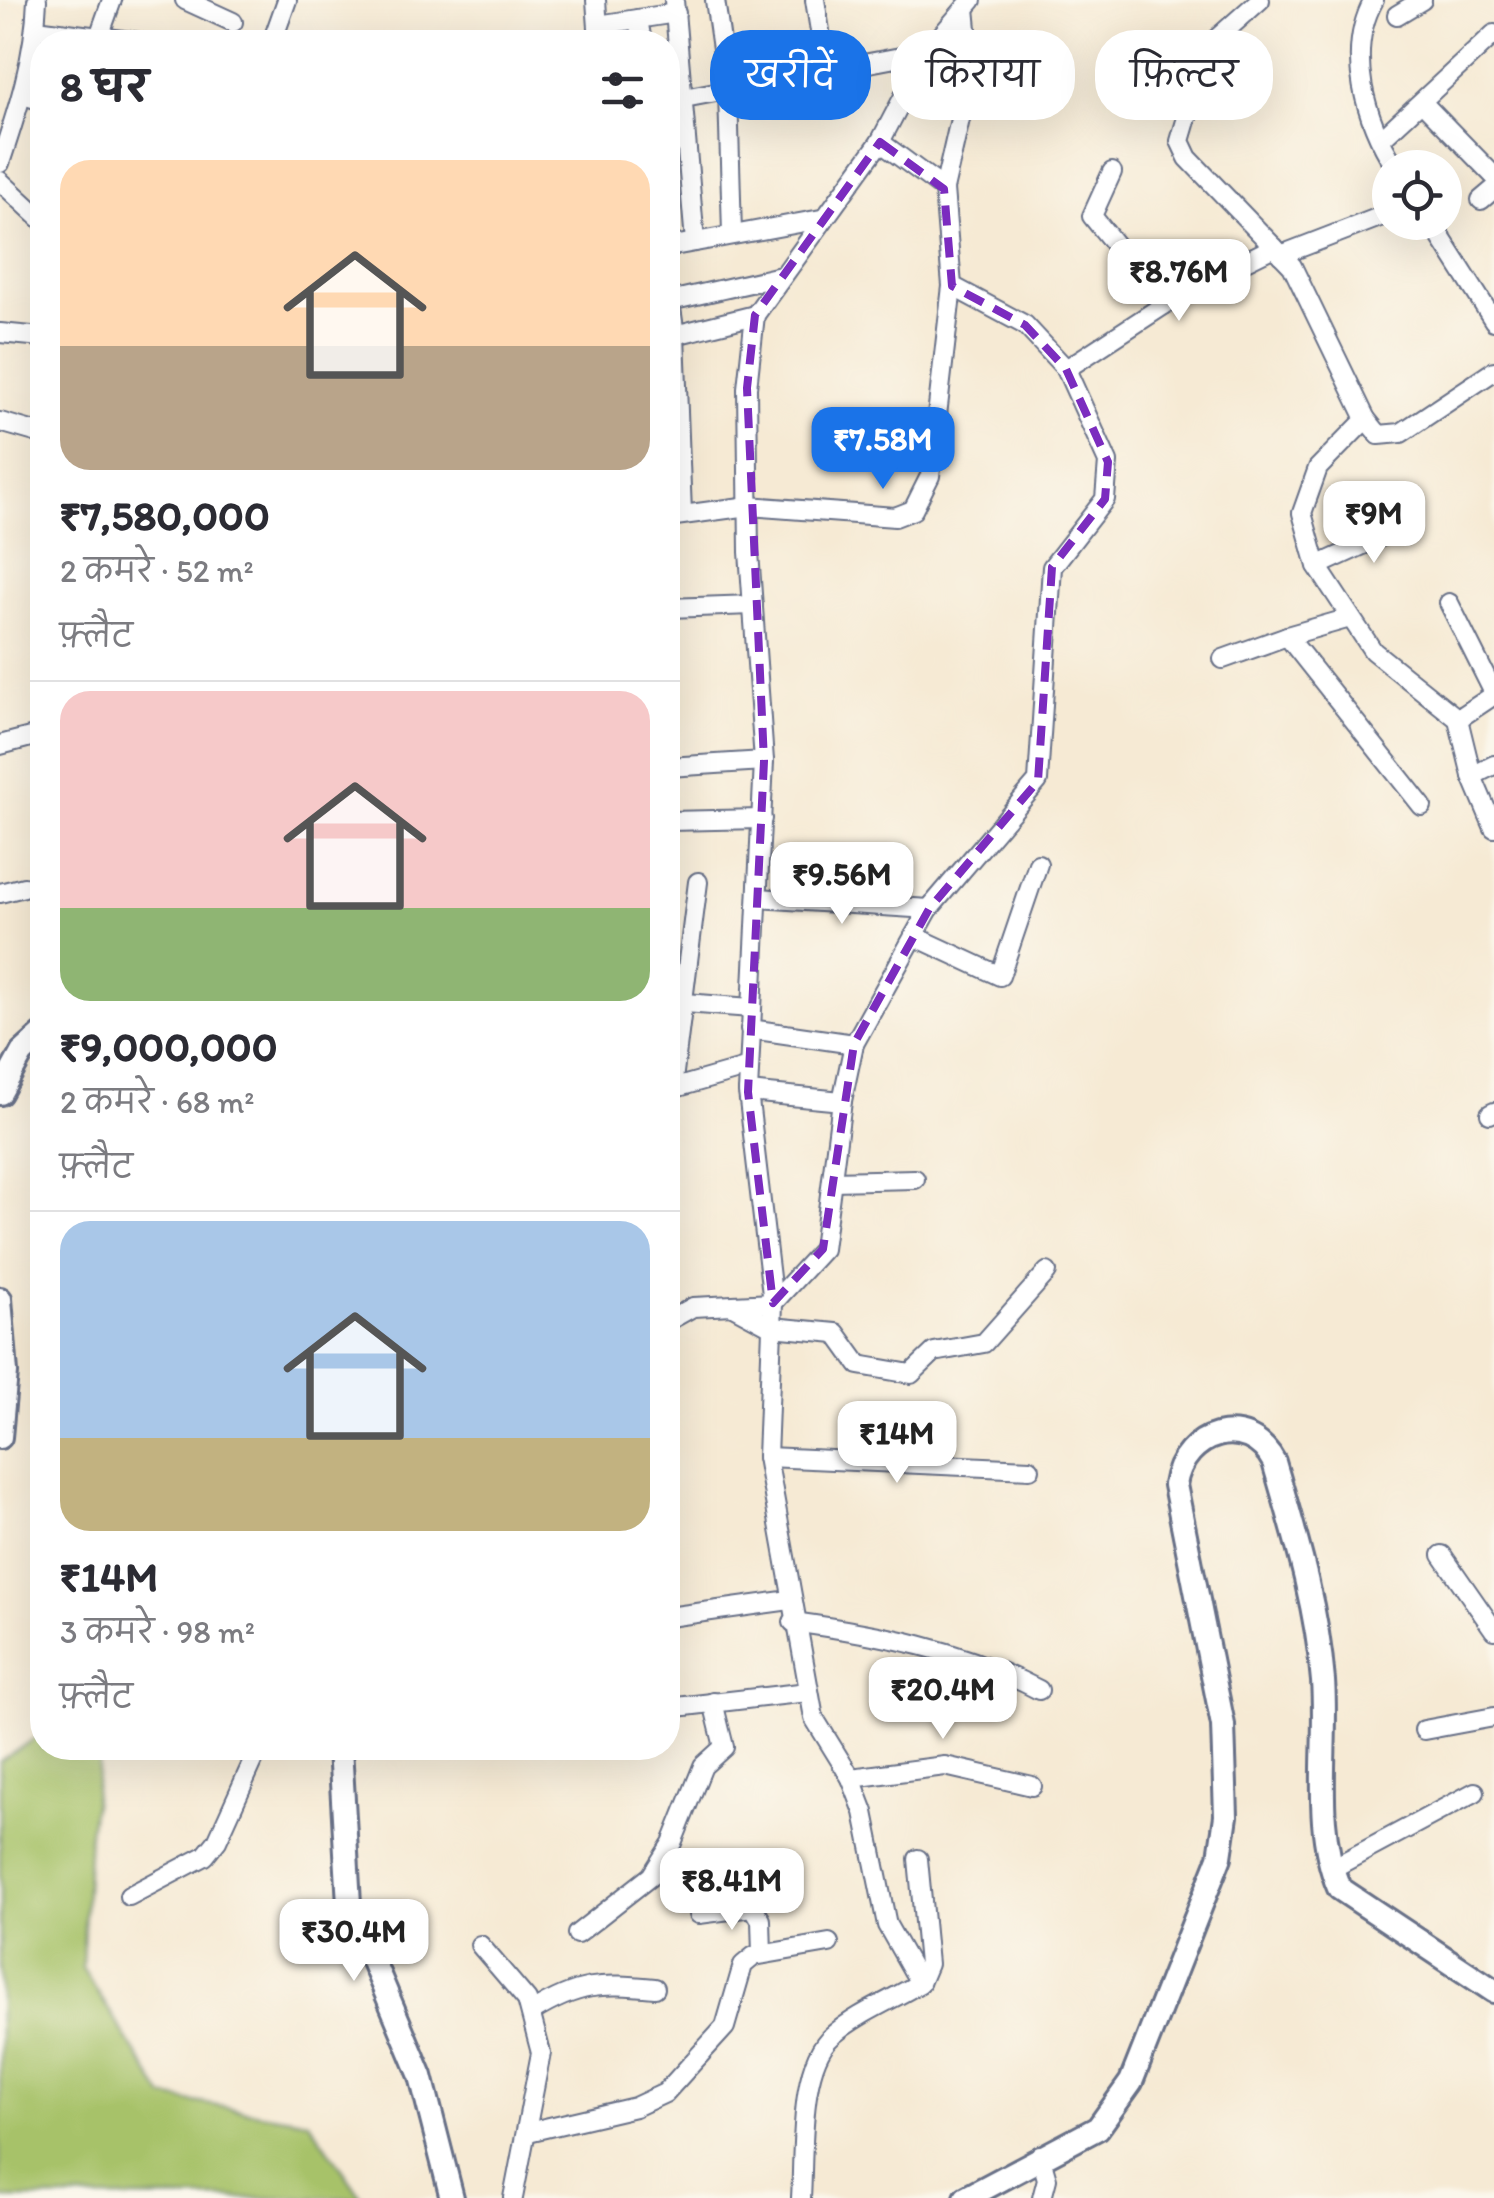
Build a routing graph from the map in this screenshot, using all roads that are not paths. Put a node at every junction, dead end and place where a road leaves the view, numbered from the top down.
1 (37, 0) edge
2 (112, 0) edge
3 (185, 0) edge
4 (287, 0) edge
5 (596, 0) edge
6 (715, 0) edge
7 (814, 0) edge
8 (1260, 0) edge
9 (1374, 0) edge
10 (1422, 0) edge
11 (968, 4) edge
12 (675, 7) edge
13 (1398, 15) dead end
14 (638, 19) junction
15 (233, 22) dead end
16 (36, 29) joint
17 (42, 30) edge
18 (100, 30) edge
19 (276, 30) edge
20 (599, 30) edge
21 (609, 30) edge
22 (640, 30) edge
23 (719, 30) edge
24 (820, 30) edge
25 (946, 30) edge
26 (1494, 34) edge
27 (30, 59) edge
28 (710, 94) edge
29 (23, 95) junction
30 (30, 97) edge
31 (680, 99) edge
32 (1422, 102) junction
33 (729, 120) edge
34 (892, 120) edge
35 (680, 130) edge
36 (1381, 139) junction
37 (880, 142) junction
38 (1387, 150) edge
39 (0, 162) edge
40 (1112, 172) dead end
41 (1494, 176) edge
42 (0, 181) edge
43 (944, 190) junction
44 (30, 209) edge
45 (822, 219) junction
46 (1372, 219) edge
47 (732, 234) junction
48 (1442, 240) edge
49 (695, 242) junction
50 (680, 245) edge
51 (1277, 251) junction
52 (781, 276) junction
53 (952, 286) junction
54 (680, 299) edge
55 (1164, 305) junction
56 (756, 315) junction
57 (1494, 321) edge
58 (0, 333) edge
59 (680, 333) edge
60 (30, 336) edge
61 (1066, 369) junction
62 (1494, 371) edge
63 (1366, 420) junction
64 (0, 422) edge
65 (30, 431) edge
66 (749, 506) junction
67 (680, 514) edge
68 (1411, 523) dead end
69 (1317, 566) junction
70 (1449, 603) dead end
71 (753, 605) junction
72 (680, 608) edge
73 (1350, 618) junction
74 (1286, 636) junction
75 (1224, 659) dead end
76 (1494, 694) edge
77 (1458, 718) junction
78 (30, 737) edge
79 (0, 745) edge
80 (764, 761) junction
81 (680, 765) edge
82 (1494, 765) edge
83 (1472, 776) junction
84 (1422, 806) dead end
85 (762, 819) junction
86 (680, 821) edge
87 (1494, 828) edge
88 (1038, 864) dead end
89 (698, 882) dead end
90 (24, 888) dead end
91 (0, 892) edge
92 (758, 898) junction
93 (929, 909) junction
94 (914, 936) junction
95 (680, 972) edge
96 (680, 1002) edge
97 (751, 1008) junction
98 (750, 1028) junction
99 (854, 1044) junction
100 (30, 1045) edge
101 (749, 1067) junction
102 (680, 1086) edge
103 (0, 1092) edge
104 (748, 1092) junction
105 (842, 1101) junction
106 (916, 1179) dead end
107 (832, 1181) junction
108 (1048, 1272) dead end
109 (0, 1299) edge
110 (773, 1303) junction
111 (732, 1305) junction
112 (680, 1315) edge
113 (772, 1327) junction
114 (0, 1437) edge
115 (767, 1456) junction
116 (1030, 1469) dead end
117 (1442, 1555) dead end
118 (790, 1600) junction
119 (680, 1615) edge
120 (793, 1622) junction
121 (1494, 1630) edge
122 (1039, 1690) dead end
123 (808, 1692) junction
124 (713, 1702) junction
125 (680, 1706) edge
126 (1494, 1717) edge
127 (1424, 1730) dead end
128 (254, 1760) edge
129 (341, 1760) edge
130 (851, 1778) junction
131 (1032, 1786) dead end
132 (1475, 1792) dead end
133 (918, 1859) dead end
134 (1331, 1869) junction
135 (129, 1896) dead end
136 (699, 1914) dead end
137 (577, 1934) dead end
138 (829, 1943) dead end
139 (480, 1945) dead end
140 (762, 1954) junction
141 (920, 1983) junction
142 (654, 1988) dead end
143 (1494, 1992) edge
144 (532, 2012) junction
145 (528, 2132) junction
146 (1040, 2155) junction
147 (452, 2198) edge
148 (513, 2198) edge
149 (801, 2198) edge
150 (966, 2198) edge
151 (1042, 2198) edge

1 - 16 street
2 - 18 street
3 - 15 street
4 - 19 street
5 - 20 street
6 - 23 street
7 - 24 street
8 - 51 street
9 - 36 street
10 - 13 street
11 - 25 street
11 - 43 street
12 - 14 street
14 - 21 street
14 - 22 street
16 - 17 street
26 - 32 street
27 - 29 street
28 - 31 street
29 - 30 street
29 - 39 street
32 - 36 street
32 - 41 street
33 - 47 street
34 - 37 street
35 - 49 street
36 - 38 street
37 - 43 street
37 - 45 street
40 - 55 street
42 - 44 street
43 - 53 street
45 - 47 street
45 - 52 street
46 - 51 street
47 - 49 street
48 - 57 street
49 - 50 street
51 - 55 street
51 - 63 street
52 - 54 street
52 - 56 street
53 - 61 street
53 - 66 street
55 - 61 street
56 - 59 street
56 - 66 street
58 - 60 street
61 - 93 street
62 - 63 street
63 - 69 street
64 - 65 street
66 - 67 street
66 - 71 street
68 - 69 street
69 - 73 street
70 - 76 street
71 - 72 street
71 - 80 street
73 - 74 street
73 - 77 street
74 - 75 street
74 - 84 street
76 - 77 street
77 - 83 street
78 - 79 street
80 - 81 street
80 - 85 street
82 - 83 street
83 - 87 street
85 - 86 street
85 - 92 street
88 - 94 street
89 - 95 street
90 - 91 street
92 - 93 street
92 - 97 street
93 - 94 street
94 - 99 street
96 - 97 street
97 - 98 street
98 - 99 street
98 - 101 street
99 - 105 street
100 - 103 street
101 - 102 street
101 - 104 street
104 - 105 street
104 - 110 street
105 - 107 street
106 - 107 street
107 - 110 street
108 - 113 street
109 - 114 street
110 - 111 street
110 - 113 street
111 - 112 street
111 - 113 street
113 - 115 street
115 - 116 street
115 - 118 street
117 - 121 street
118 - 119 street
118 - 120 street
120 - 122 street
120 - 123 street
123 - 124 street
123 - 130 street
124 - 125 street
124 - 137 street
126 - 127 street
128 - 135 street
129 - 147 street
130 - 131 street
130 - 141 street
132 - 134 street
133 - 141 street
134 - 143 street
134 - 146 street
136 - 140 street
138 - 140 street
139 - 144 street
140 - 145 street
141 - 149 street
142 - 144 street
144 - 145 street
145 - 148 street
146 - 150 street
146 - 151 street

